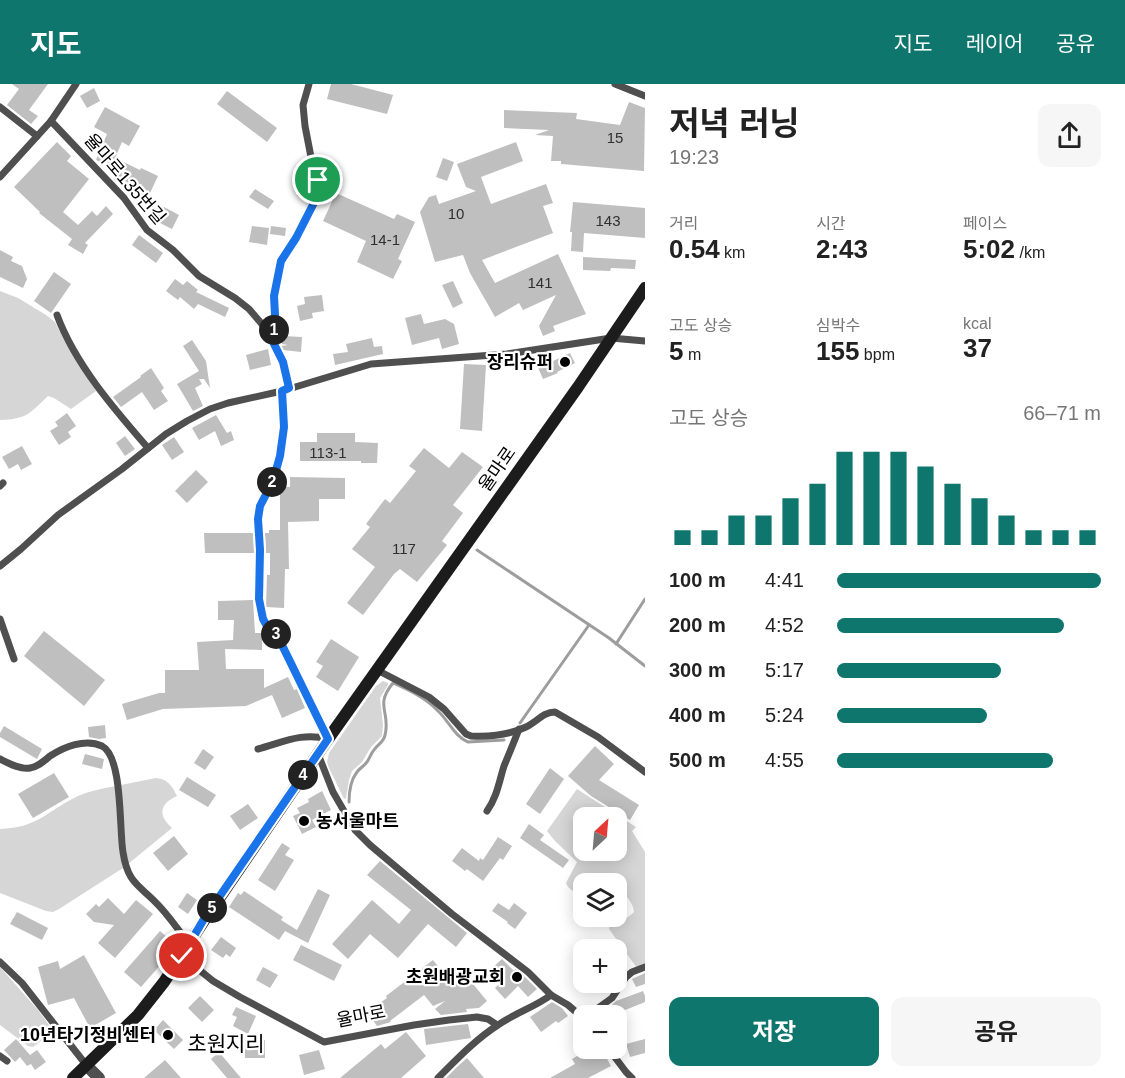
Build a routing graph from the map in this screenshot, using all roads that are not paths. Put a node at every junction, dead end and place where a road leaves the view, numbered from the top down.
1 (76, 84) edge
2 (309, 84) edge
3 (615, 84) edge
4 (645, 96) edge
5 (0, 107) edge
6 (51, 121) junction
7 (37, 136) junction
8 (0, 177) edge
9 (645, 288) edge
10 (57, 315) dead end
11 (611, 338) junction
12 (645, 341) edge
13 (273, 342) junction
14 (286, 390) junction
15 (148, 448) junction
16 (2, 561) edge
17 (0, 619) edge
18 (14, 659) dead end
19 (377, 670) junction
20 (519, 729) junction
21 (328, 739) junction
22 (258, 749) dead end
23 (318, 754) junction
24 (0, 759) edge
25 (645, 772) edge
26 (487, 811) dead end
27 (189, 944) junction
28 (182, 956) junction
29 (0, 962) edge
30 (645, 967) edge
31 (551, 995) junction
32 (602, 1005) edge
33 (573, 1009) edge
34 (497, 1025) junction
35 (0, 1056) edge
36 (616, 1059) edge
37 (7, 1061) dead end
38 (87, 1066) junction
39 (72, 1078) edge
40 (99, 1078) edge
41 (438, 1078) edge
42 (632, 1078) edge

1 - 6 lane
2 - 13 lane
3 - 4 lane
5 - 7 lane
6 - 7 lane
6 - 13 lane, 율마로135번길
7 - 8 lane
9 - 11 street, 율마로
10 - 15 lane
11 - 12 lane
11 - 14 lane
11 - 19 street, 율마로
13 - 14 lane, 율마로135번길
14 - 15 lane
14 - 21 lane
15 - 16 lane
17 - 18 lane
19 - 20 lane
19 - 21 street, 율마로
20 - 25 lane
20 - 26 lane
21 - 22 lane
21 - 23 street, 율마로
23 - 27 street, 율마로
23 - 31 lane
24 - 27 lane
27 - 28 street, 율마로
28 - 34 lane, 율마로
28 - 38 street, 율마로
29 - 38 lane
30 - 32 lane
31 - 33 lane
31 - 34 lane
34 - 41 lane
35 - 37 lane
36 - 42 lane
38 - 39 street, 율마로
38 - 40 street

